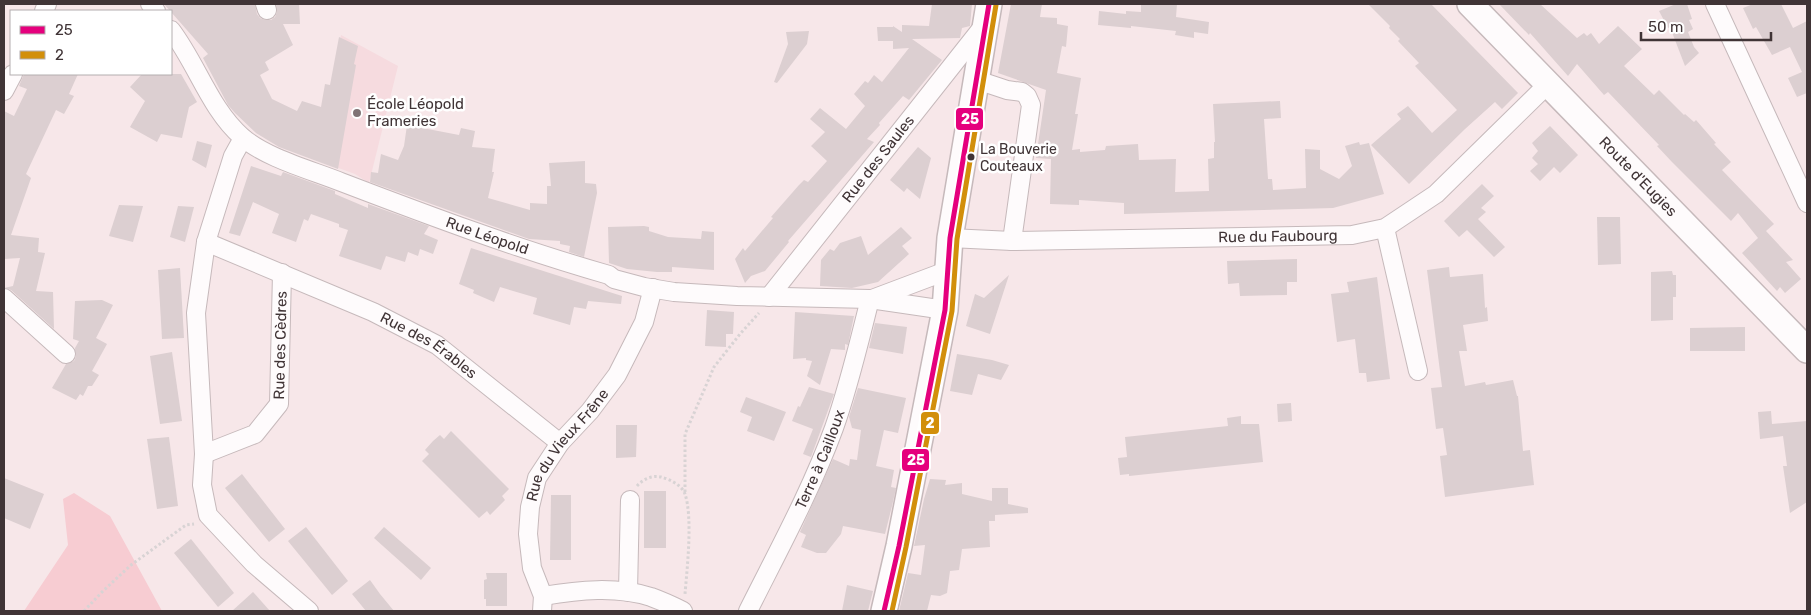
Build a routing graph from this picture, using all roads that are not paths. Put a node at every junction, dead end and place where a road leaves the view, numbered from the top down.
1 (1470, 4) edge
2 (1715, 4) edge
3 (988, 13) edge
4 (172, 32) edge
5 (12, 75) edge
6 (977, 80) junction
7 (1548, 84) junction
8 (4, 91) edge
9 (243, 138) junction
10 (1807, 203) edge
11 (1384, 228) junction
12 (950, 238) junction
13 (1012, 241) junction
14 (206, 242) junction
15 (949, 270) junction
16 (282, 273) junction
17 (653, 288) junction
18 (770, 297) junction
19 (4, 298) edge
20 (870, 299) junction
21 (945, 310) junction
22 (1807, 350) edge
23 (66, 354) dead end
24 (1418, 371) dead end
25 (560, 443) junction
26 (204, 454) junction
27 (630, 500) road end
28 (628, 592) junction
29 (543, 604) edge
30 (684, 607) edge
31 (309, 611) edge
32 (748, 611) edge
33 (884, 611) edge

1 - 7 street, Route d'Eugies
2 - 10 street
3 - 6 street, Rue des Saules
3 - 18 street, Rue des Saules
4 - 9 street, Rue Léopold
5 - 8 street
6 - 12 street, Rue des Saules
6 - 13 street
7 - 11 street, Rue du Faubourg
7 - 22 street, Route d'Eugies
9 - 14 street
9 - 17 street, Rue Léopold
11 - 13 street, Rue du Faubourg
11 - 24 street
12 - 13 street, Rue du Faubourg
12 - 15 street, Rue des Saules
14 - 16 street, Rue des Cèdres
14 - 26 street
15 - 20 street, Rue Léopold
15 - 21 street, Rue des Saules
16 - 25 street, Rue des Érables
16 - 26 street, Rue des Cèdres
17 - 18 street, Rue Léopold
17 - 25 street, Rue du Vieux Frêne
18 - 20 street, Rue Léopold
19 - 23 street
20 - 21 street, Rue Léopold
20 - 32 street, Terre à Cailloux
21 - 33 street, Rue des Saules
25 - 29 street, Rue du Vieux Frêne
26 - 31 street
27 - 28 street
28 - 29 street
28 - 30 street

